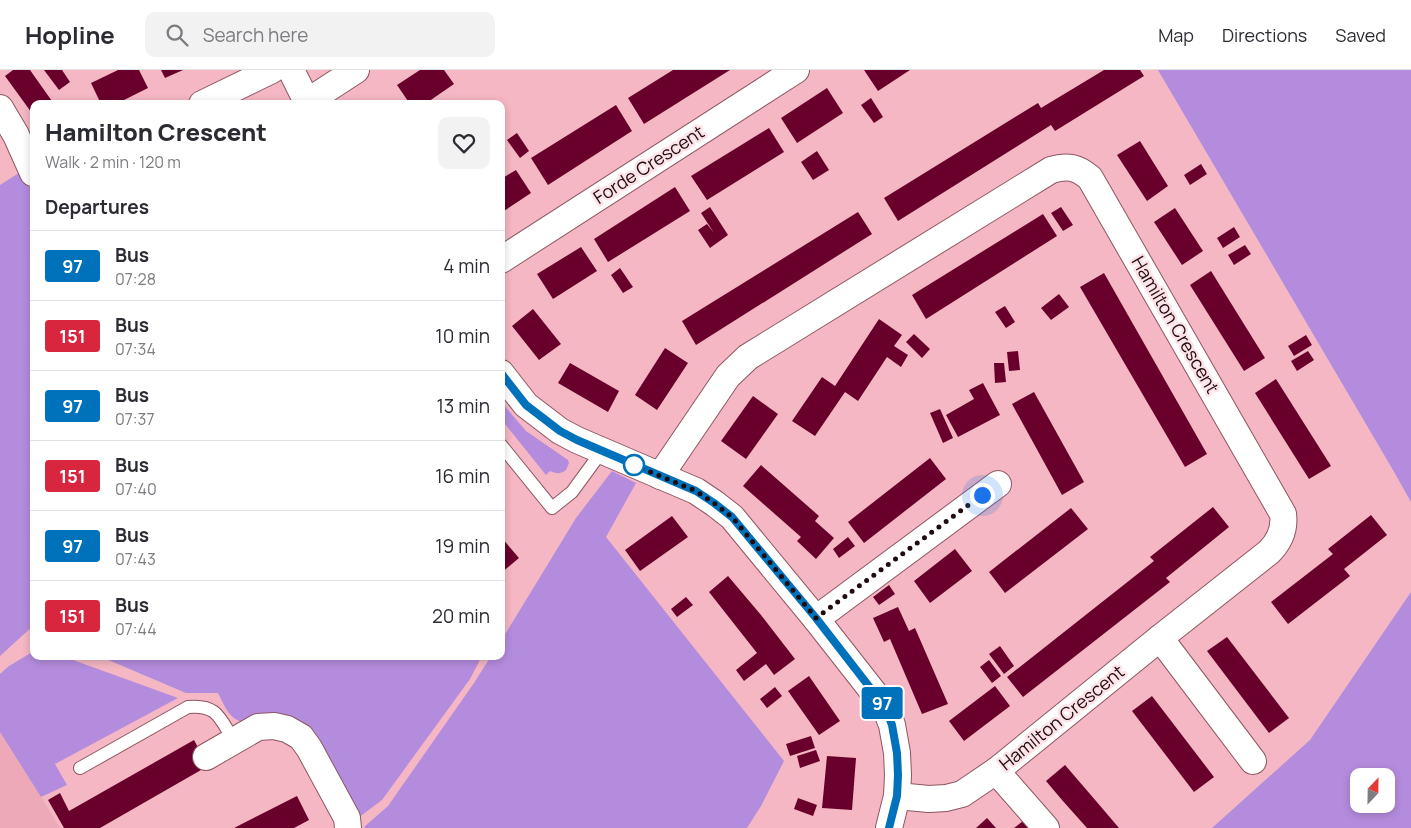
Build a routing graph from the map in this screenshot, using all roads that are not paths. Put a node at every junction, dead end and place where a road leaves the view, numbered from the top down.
1 (272, 70) edge
2 (291, 70) edge
3 (356, 70) edge
4 (796, 70) edge
5 (210, 100) edge
6 (306, 100) edge
7 (311, 100) edge
8 (0, 108) edge
9 (30, 166) edge
10 (505, 257) edge
11 (505, 378) edge
12 (505, 450) edge
13 (602, 451) junction
14 (660, 476) junction
15 (998, 484) dead end
16 (816, 618) junction
17 (1160, 638) junction
18 (234, 741) junction
19 (206, 757) dead end
20 (1253, 761) dead end
21 (80, 768) dead end
22 (996, 772) junction
23 (897, 796) junction
24 (348, 828) edge
25 (889, 828) edge
26 (1046, 828) edge

1 - 5 street
2 - 6 street
3 - 7 street
4 - 10 street, Forde Crescent
8 - 9 street
11 - 13 street
12 - 13 lane
13 - 14 street
14 - 16 street
14 - 17 street, Hamilton Crescent
15 - 16 street
16 - 23 street
17 - 20 street
17 - 22 street, Hamilton Crescent
18 - 19 street
18 - 21 lane
18 - 24 street
22 - 23 street, Hamilton Crescent
22 - 26 street
23 - 25 street

